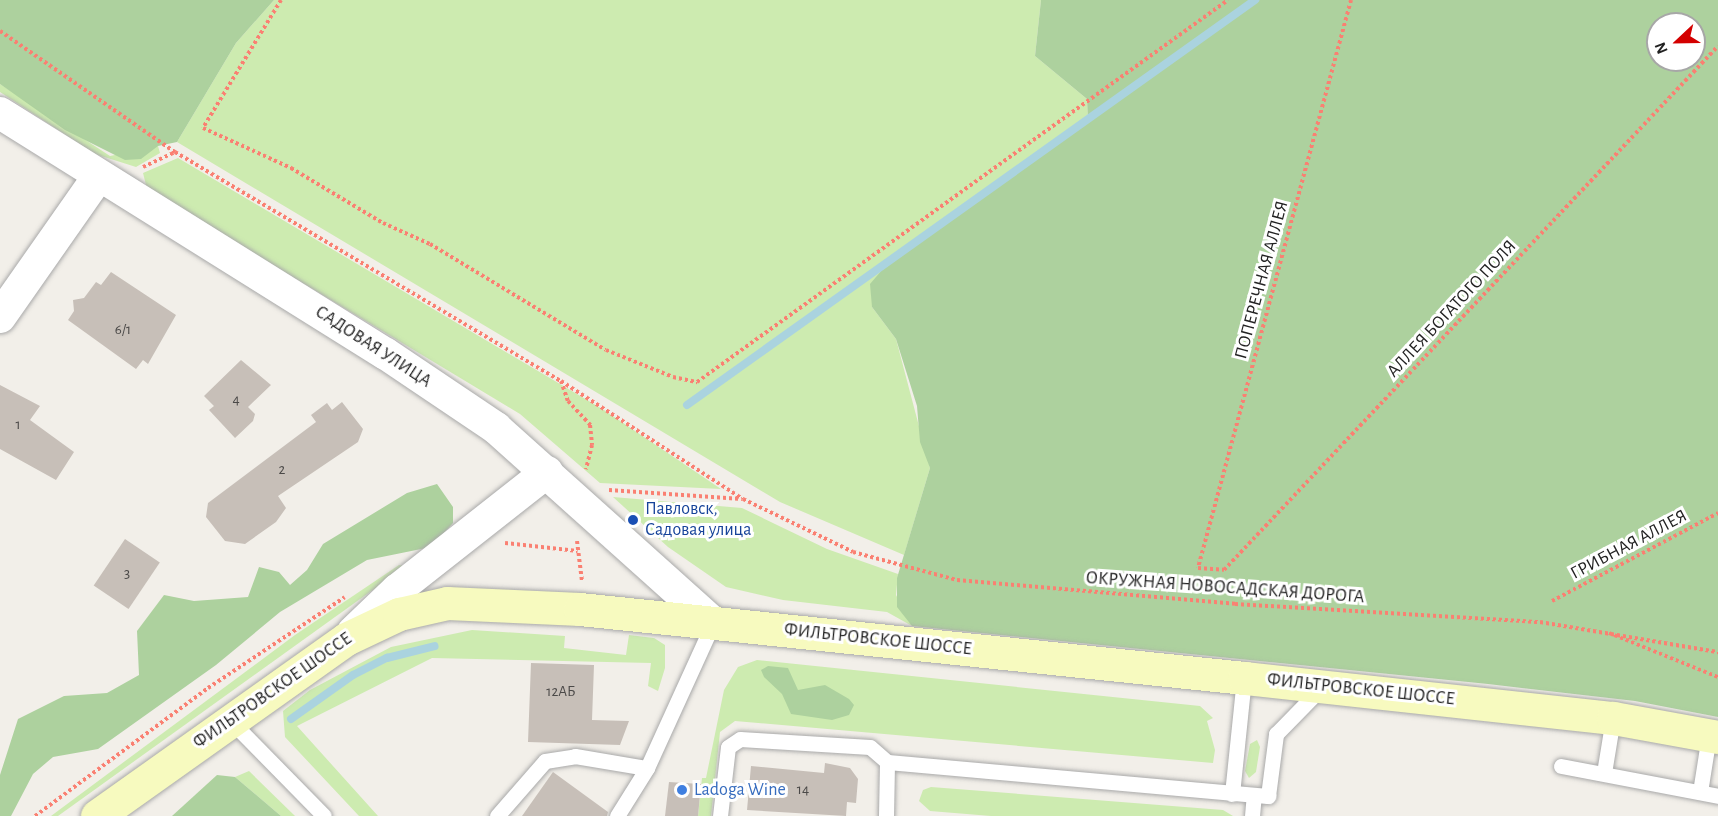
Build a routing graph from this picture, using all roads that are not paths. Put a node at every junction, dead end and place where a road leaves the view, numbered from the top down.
1 (0, 113) edge
2 (98, 177) junction
3 (0, 317) edge
4 (547, 472) junction
5 (713, 623) junction
6 (346, 639) junction
7 (1244, 678) junction
8 (1323, 686) junction
9 (1613, 718) junction
10 (230, 720) junction
11 (1713, 736) edge
12 (887, 762) junction
13 (1561, 766) dead end
14 (647, 768) junction
15 (1604, 773) junction
16 (1700, 792) junction
17 (1232, 794) junction
18 (1254, 795) junction
19 (1718, 796) edge
20 (97, 816) edge
21 (324, 816) edge
22 (497, 816) edge
23 (617, 816) edge
24 (720, 816) edge
25 (886, 816) edge
26 (1252, 816) edge

1 - 2 street, САДОВАЯ УЛИЦА
2 - 3 street
2 - 4 street, САДОВАЯ УЛИЦА
4 - 5 street, САДОВАЯ УЛИЦА
4 - 6 street
5 - 6 main road, ФИЛЬТРОВСКОЕ ШОССЕ
5 - 7 main road, ФИЛЬТРОВСКОЕ ШОССЕ
5 - 14 lane
6 - 10 main road, ФИЛЬТРОВСКОЕ ШОССЕ
7 - 8 main road, ФИЛЬТРОВСКОЕ ШОССЕ
7 - 17 lane
8 - 9 main road, ФИЛЬТРОВСКОЕ ШОССЕ
8 - 18 lane
9 - 11 main road, ФИЛЬТРОВСКОЕ ШОССЕ
9 - 15 lane
10 - 20 main road, ФИЛЬТРОВСКОЕ ШОССЕ
10 - 21 lane
11 - 16 lane
12 - 17 lane
12 - 24 lane
12 - 25 lane
13 - 15 lane
14 - 22 lane
14 - 23 lane
15 - 16 lane
16 - 19 lane
17 - 18 lane
18 - 26 lane

